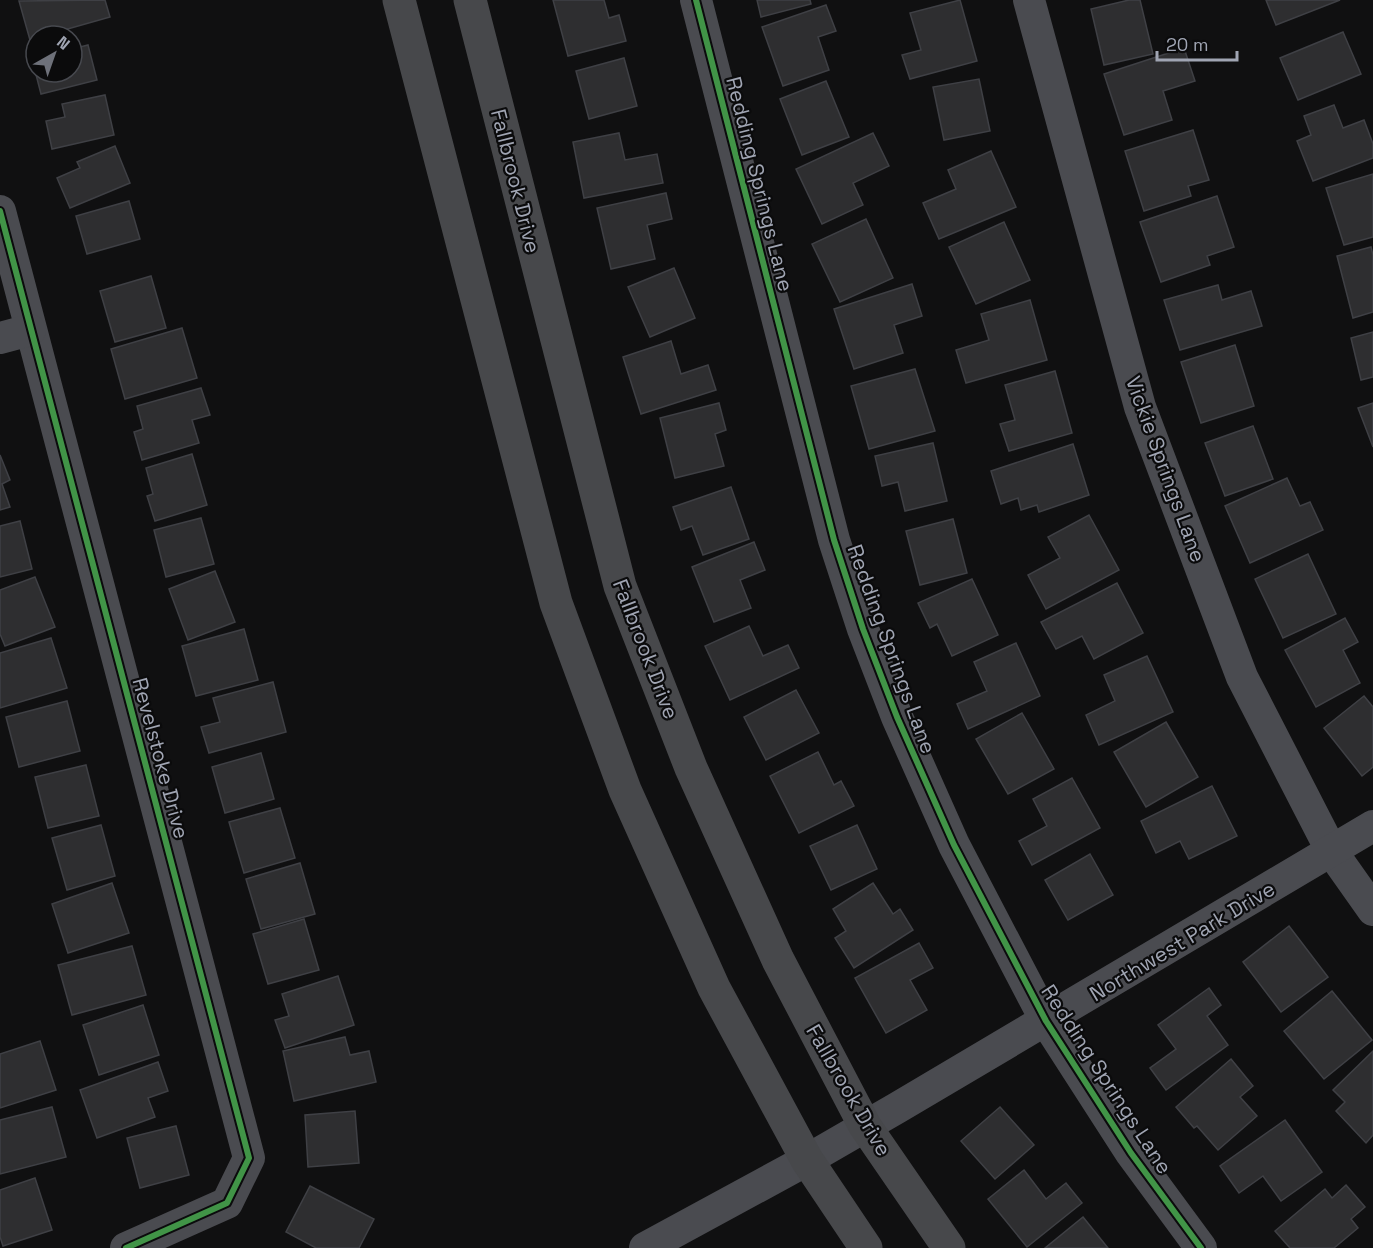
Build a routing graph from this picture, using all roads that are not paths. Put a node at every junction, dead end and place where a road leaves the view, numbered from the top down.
1 (399, 0) edge
2 (470, 0) edge
3 (696, 0) edge
4 (1029, 0) edge
5 (0, 211) edge
6 (30, 330) junction
7 (0, 338) edge
8 (1373, 826) edge
9 (1332, 852) junction
10 (1373, 910) edge
11 (1046, 1021) junction
12 (865, 1126) junction
13 (807, 1160) junction
14 (126, 1248) edge
15 (645, 1248) edge
16 (866, 1248) edge
17 (949, 1248) edge
18 (1201, 1248) edge

1 - 13 main road
2 - 12 main road, Fallbrook Drive
3 - 11 street, Redding Springs Lane
4 - 9 street, Vickie Springs Lane
5 - 6 street, Revelstoke Drive
6 - 7 street
6 - 14 street, Revelstoke Drive
8 - 9 street, Northwest Park Drive
9 - 10 street, Vickie Springs Lane
9 - 11 street, Northwest Park Drive
11 - 12 street, Northwest Park Drive
11 - 18 street, Redding Springs Lane
12 - 13 street, Northwest Park Drive
12 - 17 main road, Fallbrook Drive
13 - 15 street, Northwest Park Drive
13 - 16 main road

